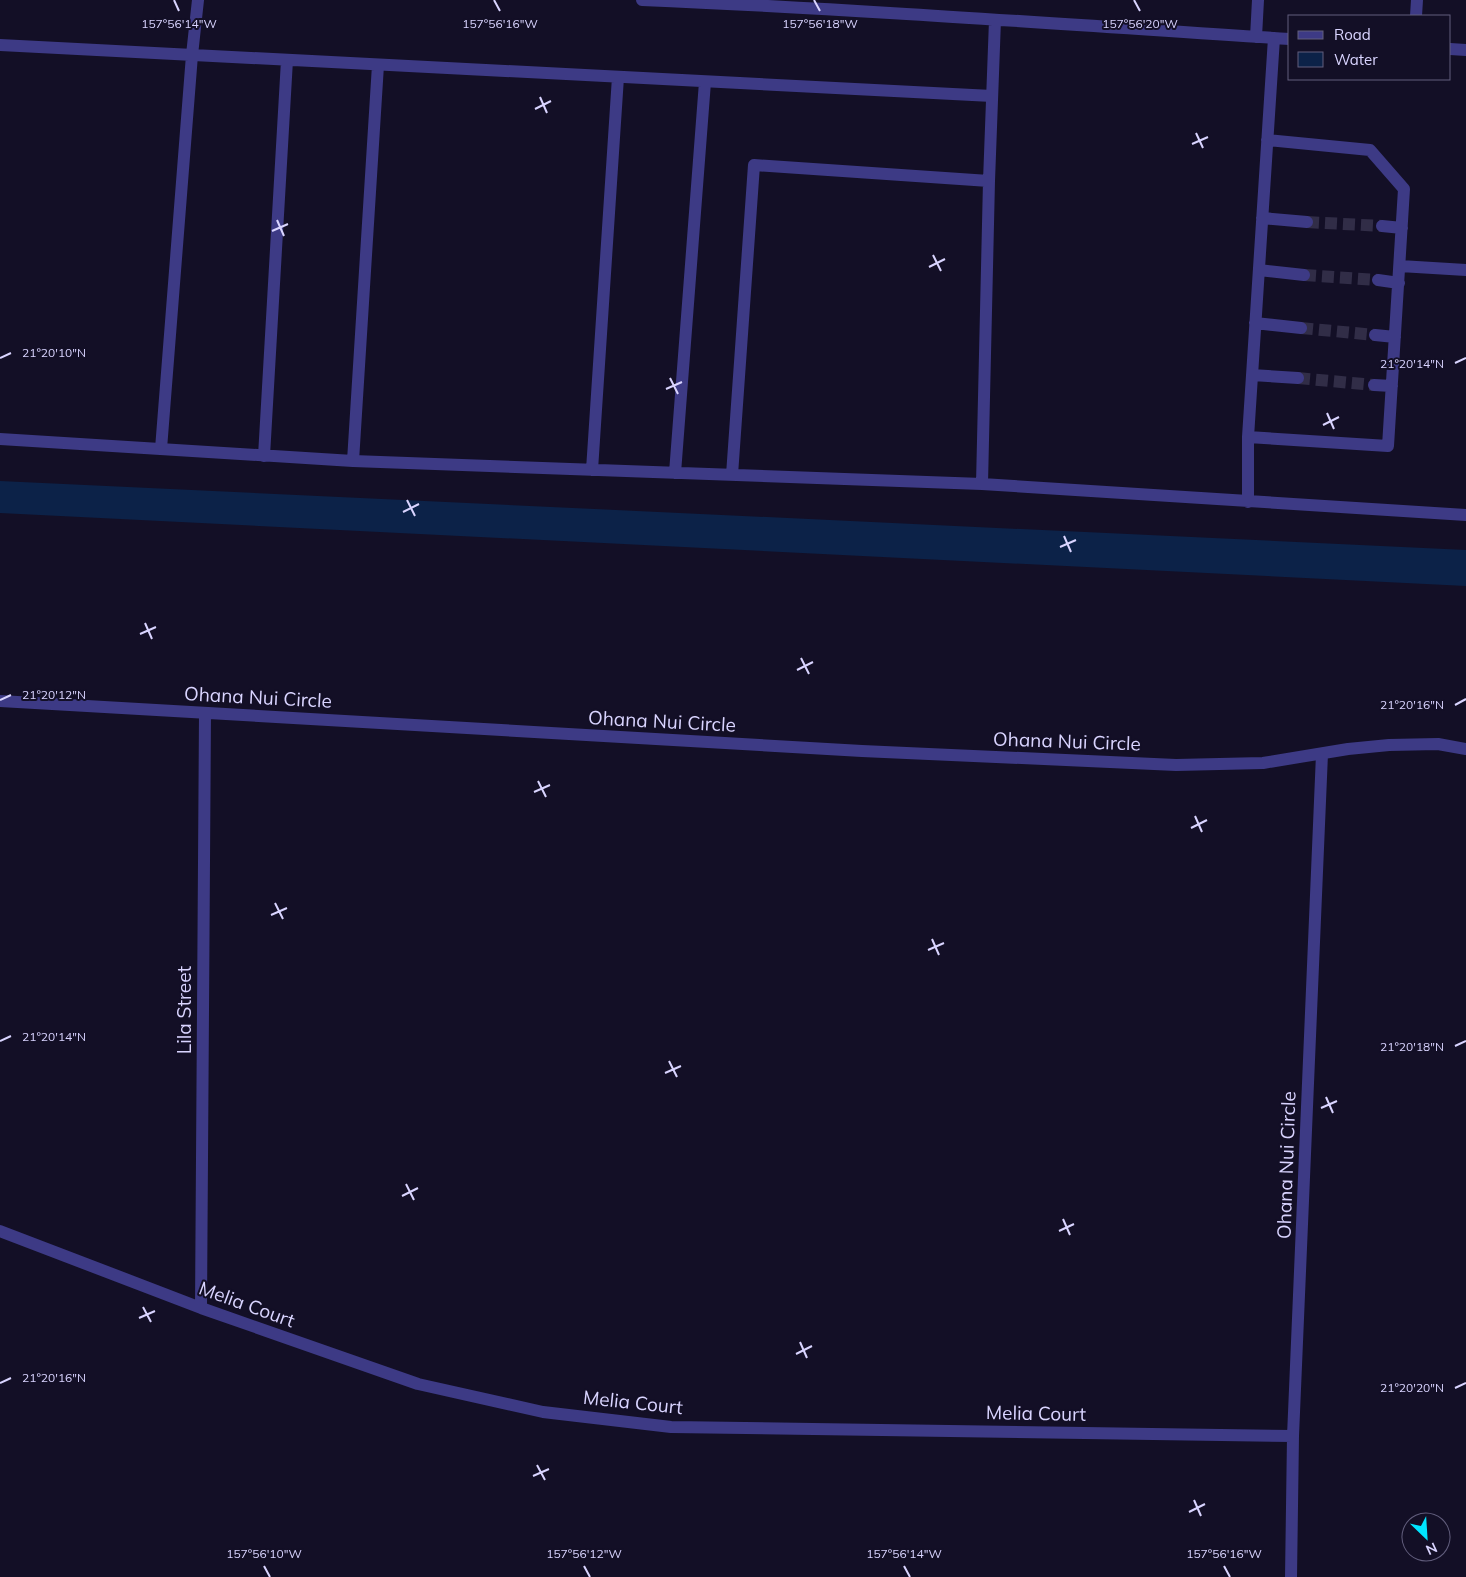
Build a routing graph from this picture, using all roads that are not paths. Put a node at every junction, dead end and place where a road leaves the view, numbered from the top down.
1 (198, 0) edge
2 (642, 0) edge
3 (905, 0) edge
4 (1258, 0) edge
5 (1417, 0) edge
6 (746, 2) edge
7 (901, 13) junction
8 (1416, 15) edge
9 (995, 20) junction
10 (1256, 37) junction
11 (1274, 38) junction
12 (1288, 39) edge
13 (0, 45) edge
14 (1451, 49) edge
15 (1466, 50) edge
16 (192, 55) junction
17 (287, 60) junction
18 (378, 65) junction
19 (618, 77) junction
20 (705, 82) junction
21 (992, 96) junction
22 (1267, 140) junction
23 (989, 181) junction
24 (1262, 218) junction
25 (1307, 222) tunnel mouth
26 (1382, 226) tunnel mouth
27 (1402, 228) junction
28 (1400, 266) junction
29 (1259, 270) junction
30 (1466, 270) edge
31 (1304, 275) tunnel mouth
32 (1378, 280) tunnel mouth
33 (1399, 283) junction
34 (1255, 322) junction
35 (1301, 328) tunnel mouth
36 (1375, 335) tunnel mouth
37 (1395, 338) junction
38 (1252, 375) junction
39 (1298, 378) tunnel mouth
40 (1374, 385) tunnel mouth
41 (1392, 386) junction
42 (1248, 437) junction
43 (0, 439) edge
44 (161, 449) junction
45 (264, 456) junction
46 (353, 461) junction
47 (592, 470) junction
48 (675, 473) junction
49 (732, 475) junction
50 (982, 484) junction
51 (1248, 502) junction
52 (1466, 515) edge
53 (0, 701) edge
54 (205, 713) junction
55 (1466, 749) edge
56 (1322, 754) junction
57 (0, 1232) edge
58 (200, 1308) junction
59 (1293, 1436) junction
60 (1291, 1577) edge

1 - 16 street
2 - 6 street
3 - 7 street
4 - 10 street
5 - 8 street
6 - 7 street
7 - 9 street
9 - 10 street
9 - 21 street
10 - 11 street
11 - 12 street
11 - 22 street
13 - 16 street
14 - 15 street
16 - 17 street
16 - 44 street
17 - 18 street
17 - 45 street
18 - 19 street
18 - 46 street
19 - 20 street
19 - 47 street
20 - 21 street
20 - 48 street
21 - 23 street
22 - 24 street
22 - 27 street
23 - 49 street
23 - 50 street
24 - 25 street
24 - 29 street
26 - 27 street
27 - 28 street
28 - 30 street
28 - 33 street
29 - 31 street
29 - 34 street
32 - 33 street
33 - 37 street
34 - 35 street
34 - 38 street
36 - 37 street
37 - 41 street
38 - 39 street
38 - 42 street
40 - 41 street
41 - 42 street
42 - 51 street
43 - 44 street
44 - 45 street
45 - 46 street
46 - 47 street
47 - 48 street
48 - 49 street
49 - 50 street
50 - 51 street
51 - 52 street
53 - 54 street, Ohana Nui Circle
54 - 56 street, Ohana Nui Circle
54 - 58 street, Lila Street
55 - 56 street, Ohana Nui Circle
56 - 59 street, Ohana Nui Circle
57 - 58 street, Melia Court
58 - 59 street, Melia Court
59 - 60 street, Ohana Nui Circle

